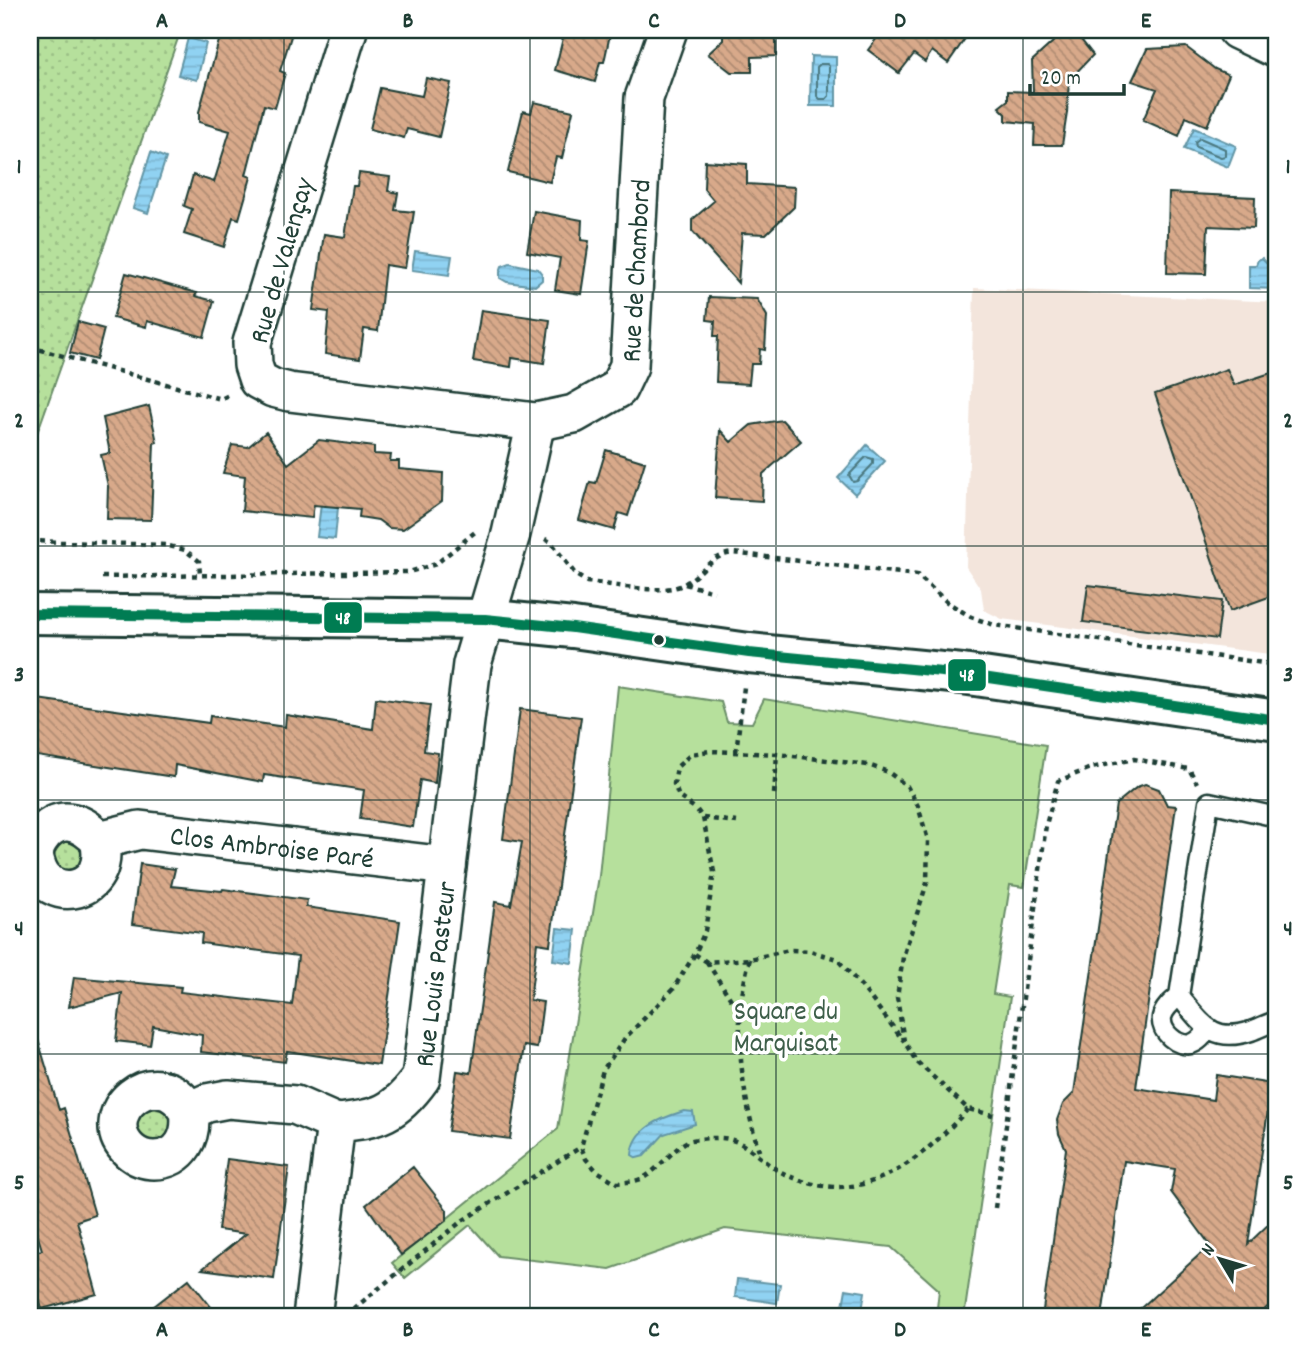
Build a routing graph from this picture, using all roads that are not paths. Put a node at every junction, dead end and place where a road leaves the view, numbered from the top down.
1 (348, 30) edge
2 (668, 30) edge
3 (1237, 30) edge
4 (1277, 49) edge
5 (536, 422) junction
6 (30, 614) edge
7 (485, 619) junction
8 (1277, 720) edge
9 (45, 814) edge
10 (1277, 817) edge
11 (99, 840) junction
12 (447, 866) junction
13 (1179, 996) junction
14 (1277, 1021) edge
15 (1208, 1030) junction
16 (189, 1111) dead end
17 (336, 1123) junction
18 (312, 1317) edge

1 - 5 street, Rue de Valençay
2 - 5 street, Rue de Chambord
3 - 4 street
5 - 7 street
6 - 7 main road
7 - 8 main road
7 - 12 street, Rue Louis Pasteur
9 - 11 street
9 - 11 street
10 - 13 lane
11 - 12 street, Clos Ambroise Paré
12 - 17 street, Rue Louis Pasteur
13 - 15 lane
13 - 15 lane
14 - 15 lane
16 - 17 street
17 - 18 street

